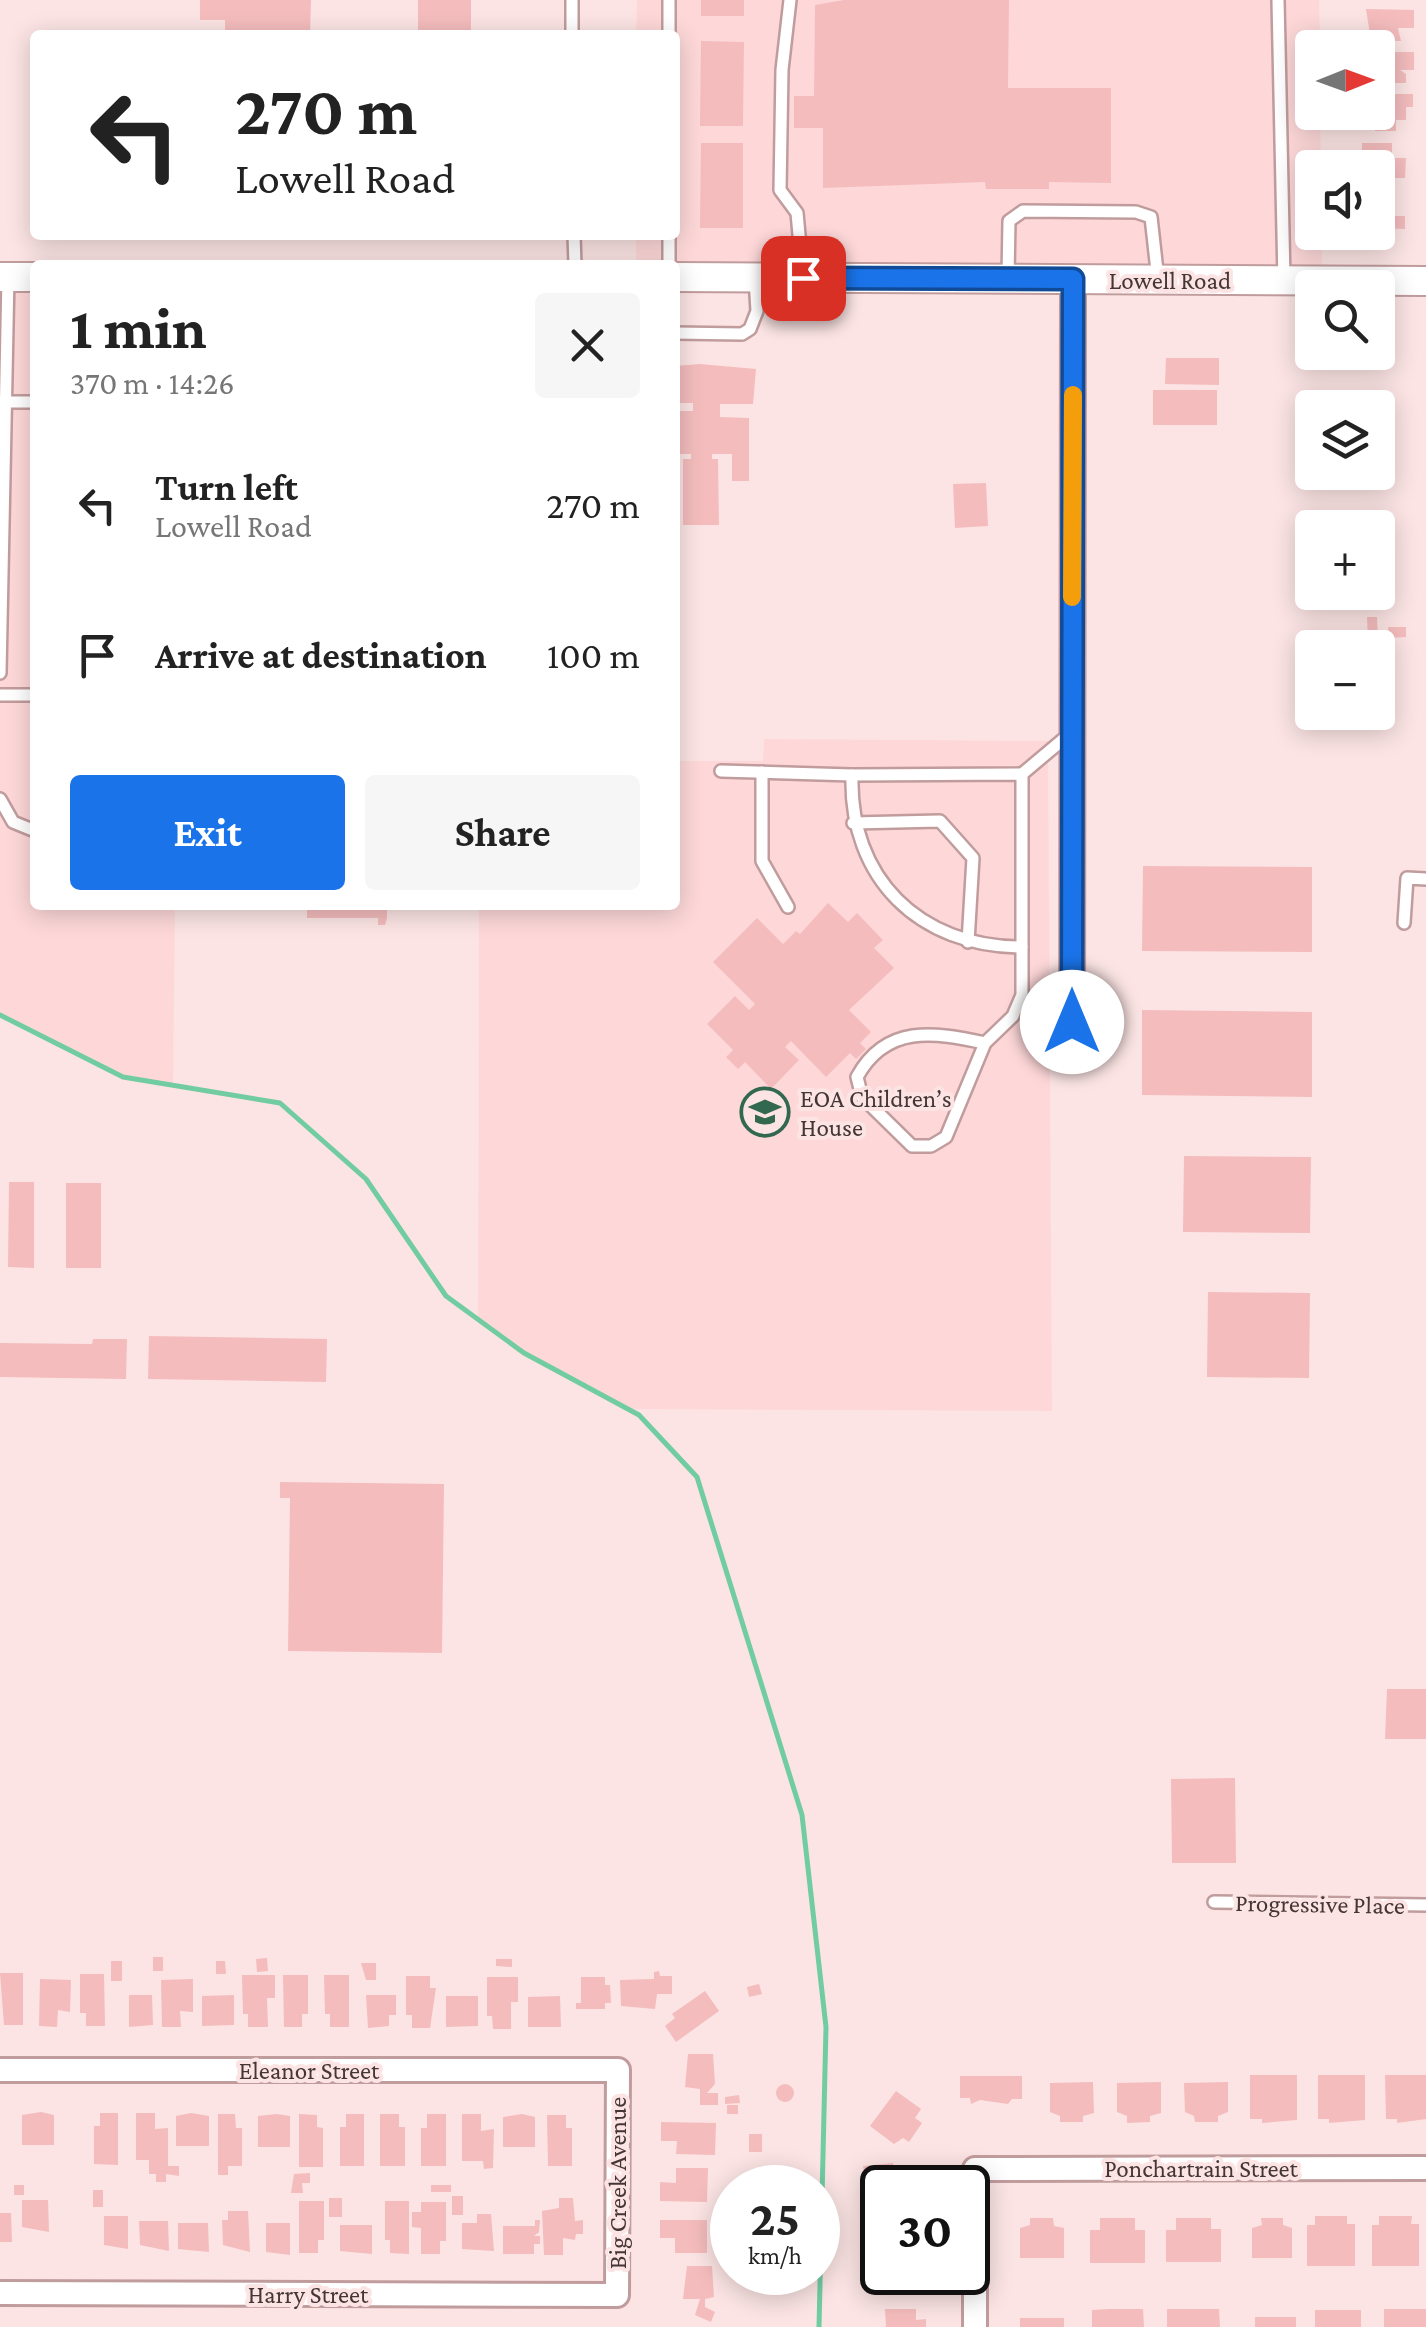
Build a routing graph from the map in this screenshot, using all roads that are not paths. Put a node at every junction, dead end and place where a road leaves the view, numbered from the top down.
1 (572, 0) edge
2 (668, 0) edge
3 (790, 0) edge
4 (1278, 0) edge
5 (572, 30) edge
6 (668, 30) edge
7 (14, 277) edge
8 (680, 277) edge
9 (755, 278) junction
10 (803, 278) junction
11 (1008, 279) junction
12 (1073, 279) junction
13 (1158, 280) junction
14 (1284, 280) junction
15 (1426, 281) edge
16 (680, 333) edge
17 (3, 402) edge
18 (30, 402) edge
19 (0, 673) edge
20 (0, 695) edge
21 (30, 695) edge
22 (1072, 732) junction
23 (721, 771) dead end
24 (762, 772) junction
25 (1022, 774) junction
26 (852, 775) junction
27 (0, 799) edge
28 (853, 823) junction
29 (30, 830) edge
30 (1426, 879) edge
31 (788, 907) dead end
32 (1404, 923) dead end
33 (968, 942) junction
34 (1022, 947) junction
35 (985, 1043) junction
36 (1072, 1058) dead end
37 (1214, 1902) dead end
38 (1426, 1905) edge
39 (0, 2070) edge
40 (618, 2070) joint
41 (1426, 2168) edge
42 (0, 2292) edge
43 (616, 2295) joint
44 (975, 2327) edge

1 - 5 lane
2 - 6 lane
3 - 10 lane
4 - 14 lane
7 - 17 lane
8 - 9 street, Lowell Road
9 - 10 street, Lowell Road
9 - 16 lane
10 - 11 street, Lowell Road
11 - 12 street, Lowell Road
11 - 13 lane
12 - 13 street, Lowell Road
12 - 22 street
13 - 14 street, Lowell Road
14 - 15 street, Lowell Road
17 - 18 lane
17 - 19 lane
20 - 21 lane
22 - 25 lane
22 - 36 street
23 - 24 lane
24 - 26 lane
24 - 31 lane
25 - 26 lane
25 - 34 lane
26 - 28 lane
27 - 29 lane
28 - 33 lane
28 - 33 lane
30 - 32 lane
33 - 34 lane
34 - 35 lane
35 - 35 lane
37 - 38 lane, Progressive Place
39 - 40 street, Eleanor Street
40 - 43 street, Big Creek Avenue
41 - 44 street, Ponchartrain Street
42 - 43 street, Harry Street

